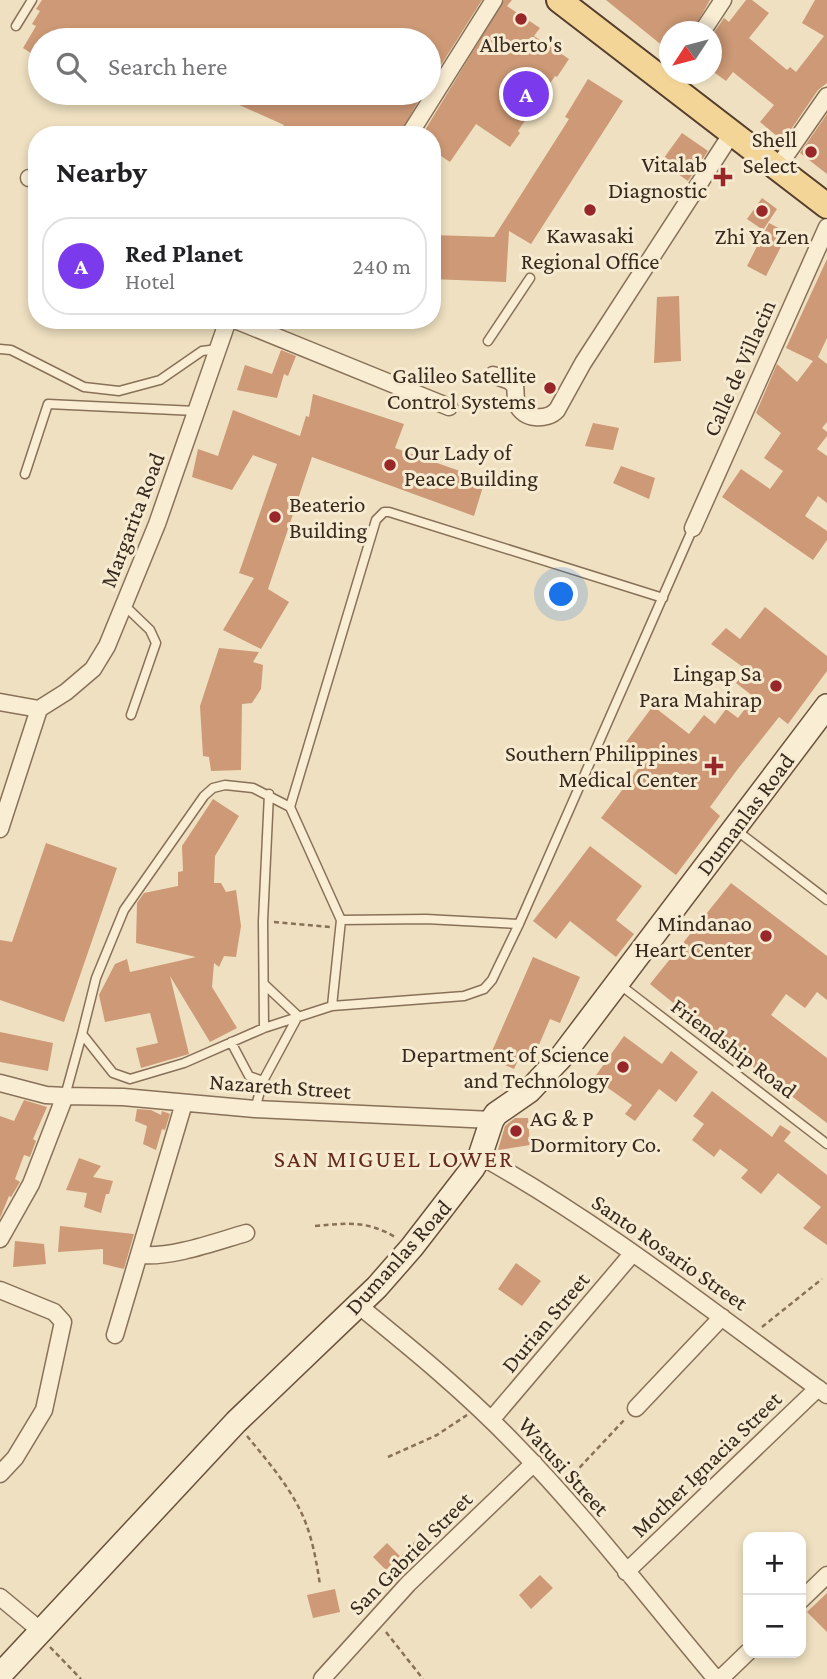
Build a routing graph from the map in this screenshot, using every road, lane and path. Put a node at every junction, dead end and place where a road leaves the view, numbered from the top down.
1 (32, 0) edge
2 (494, 0) edge
3 (559, 0) edge
4 (723, 0) edge
5 (709, 21) edge
6 (16, 26) dead end
7 (659, 70) edge
8 (441, 84) edge
9 (677, 84) edge
10 (827, 96) edge
11 (428, 105) edge
12 (415, 126) edge
13 (732, 133) junction
14 (777, 167) junction
15 (827, 206) edge
16 (827, 227) edge
17 (530, 278) dead end
18 (225, 329) edge
19 (257, 329) edge
20 (488, 341) dead end
21 (0, 349) edge
22 (218, 349) junction
23 (493, 375) dead end
24 (449, 407) dead end
25 (196, 411) junction
26 (25, 474) dead end
27 (693, 528) joint
28 (663, 598) junction
29 (124, 604) junction
30 (0, 702) edge
31 (827, 706) edge
32 (39, 709) junction
33 (131, 715) dead end
34 (7, 785) edge
35 (269, 794) junction
36 (290, 807) junction
37 (734, 828) junction
38 (0, 829) edge
39 (827, 900) edge
40 (263, 921) junction
41 (340, 924) junction
42 (519, 924) junction
43 (617, 983) junction
44 (265, 985) junction
45 (332, 1006) junction
46 (298, 1016) junction
47 (264, 1028) junction
48 (82, 1034) junction
49 (231, 1042) junction
50 (263, 1081) junction
51 (0, 1083) edge
52 (65, 1096) junction
53 (184, 1103) junction
54 (255, 1109) junction
55 (492, 1120) junction
56 (827, 1144) edge
57 (480, 1156) junction
58 (315, 1226) dead end
59 (246, 1233) dead end
60 (0, 1239) edge
61 (412, 1247) junction
62 (632, 1254) junction
63 (140, 1255) junction
64 (822, 1279) dead end
65 (0, 1290) edge
66 (358, 1305) junction
67 (722, 1317) junction
68 (115, 1335) dead end
69 (750, 1337) junction
70 (824, 1388) edge
71 (478, 1407) junction
72 (636, 1408) joint
73 (491, 1420) junction
74 (236, 1422) junction
75 (388, 1457) dead end
76 (534, 1463) junction
77 (0, 1474) edge
78 (558, 1491) junction
79 (626, 1572) junction
80 (827, 1575) edge
81 (320, 1585) dead end
82 (806, 1595) edge
83 (0, 1597) edge
84 (375, 1619) junction
85 (39, 1633) junction
86 (743, 1656) edge
87 (0, 1675) edge
88 (81, 1679) edge
89 (322, 1679) edge
90 (423, 1679) edge
91 (718, 1679) edge

1 - 6 lane
2 - 8 street
3 - 7 main road
4 - 5 street
9 - 13 main road
10 - 14 street
11 - 12 street
13 - 14 main road
13 - 23 street
14 - 15 main road
16 - 27 street, Calle de Villacin
17 - 20 lane
18 - 22 street, Margarita Road
19 - 24 street
21 - 22 lane
22 - 25 street, Margarita Road
25 - 26 lane
25 - 29 street, Margarita Road
27 - 28 lane
28 - 36 lane
28 - 42 lane
29 - 32 street, Margarita Road
29 - 33 lane
30 - 32 street
31 - 37 main road, Dumanlas Road
32 - 34 street
34 - 38 street
35 - 36 lane
35 - 40 lane
35 - 48 lane
36 - 41 lane
37 - 39 lane
37 - 43 main road, Dumanlas Road
40 - 41 path
40 - 44 lane
41 - 42 lane
41 - 45 lane
42 - 45 lane
43 - 55 main road, Dumanlas Road
43 - 56 lane, Friendship Road
44 - 46 lane
44 - 47 lane
45 - 46 lane
46 - 47 lane
46 - 50 lane
47 - 49 lane
48 - 49 lane
48 - 52 lane
49 - 50 lane
50 - 54 lane
51 - 52 street, Nazareth Street
52 - 53 street, Nazareth Street
52 - 60 street
53 - 54 street, Nazareth Street
53 - 63 street
54 - 55 street, Nazareth Street
55 - 57 main road, Dumanlas Road
57 - 61 main road, Dumanlas Road
57 - 62 street, Santo Rosario Street
58 - 61 path
59 - 63 street
61 - 66 main road, Dumanlas Road
62 - 67 street, Santo Rosario Street
62 - 73 street, Durian Street
63 - 68 street
64 - 69 path
65 - 77 street
66 - 71 street, Watusi Street
66 - 74 main road, Dumanlas Road
67 - 69 street, Santo Rosario Street
67 - 72 street
69 - 70 street, Santo Rosario Street
70 - 79 street, Mother Ignacia Street
71 - 73 street, Watusi Street
71 - 75 path
72 - 78 path
73 - 76 street, Watusi Street
74 - 81 path
74 - 85 main road, Dumanlas Road
76 - 78 street, Watusi Street
76 - 84 street, San Gabriel Street
78 - 79 street, Watusi Street
79 - 91 street, Watusi Street
80 - 82 street
83 - 85 street
84 - 89 street, San Gabriel Street
84 - 90 path
85 - 87 main road, Dumanlas Road
85 - 88 path
86 - 91 street

